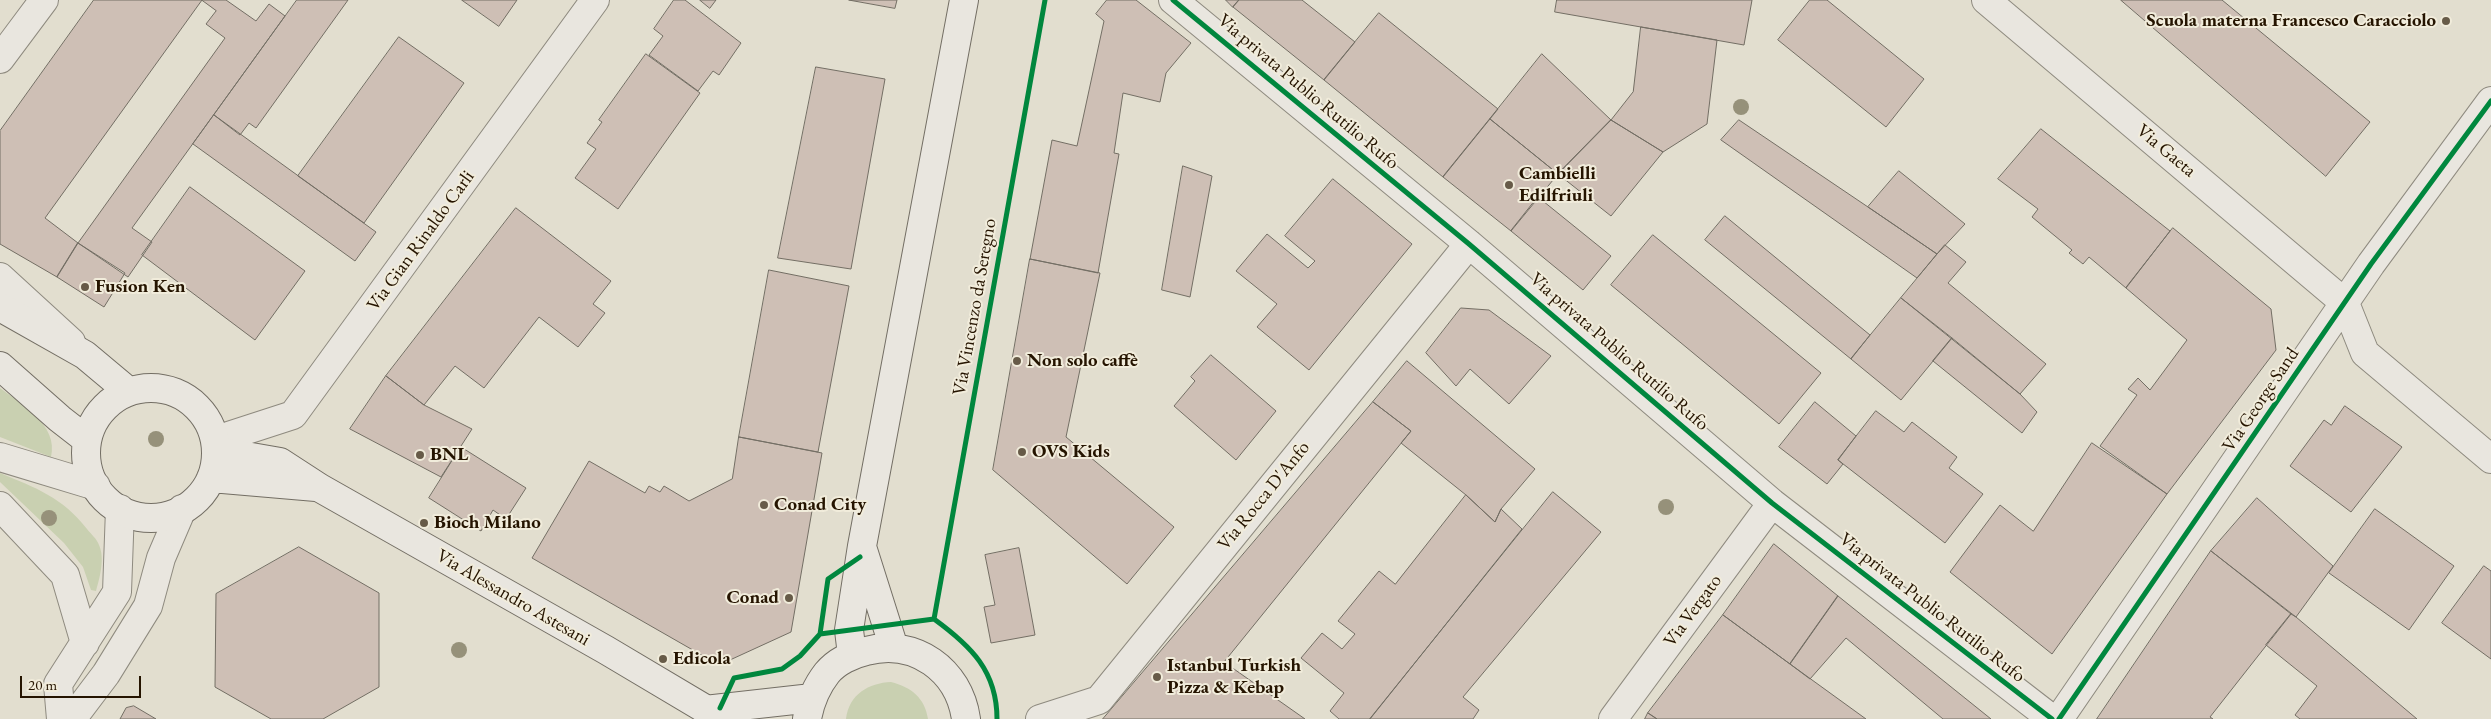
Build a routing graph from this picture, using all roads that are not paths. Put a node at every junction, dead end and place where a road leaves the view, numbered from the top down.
1 (44, 0) edge
2 (595, 0) edge
3 (964, 0) edge
4 (1173, 0) edge
5 (1986, 0) edge
6 (0, 59) edge
7 (2491, 100) edge
8 (1469, 244) junction
9 (0, 277) edge
10 (2345, 303) junction
11 (0, 307) edge
12 (85, 355) junction
13 (0, 366) edge
14 (128, 391) junction
15 (87, 440) junction
16 (216, 445) junction
17 (0, 457) edge
18 (2491, 459) edge
19 (211, 478) junction
20 (96, 486) junction
21 (320, 488) junction
22 (1772, 503) junction
23 (0, 506) edge
24 (120, 509) junction
25 (182, 509) junction
26 (862, 546) junction
27 (86, 643) junction
28 (894, 648) junction
29 (852, 655) junction
30 (809, 709) edge
31 (713, 714) edge
32 (61, 719) edge
33 (72, 719) edge
34 (966, 719) edge
35 (1040, 719) edge
36 (1613, 719) edge
37 (2052, 719) edge
38 (2059, 719) edge

1 - 6 street
2 - 16 street, Via Gian Rinaldo Carli
3 - 26 street
4 - 8 street, Via privata Publio Rutilio Rufo
5 - 10 street, Via Gaeta
7 - 10 street, Via George Sand
8 - 22 street, Via privata Publio Rutilio Rufo
8 - 35 street, Via Rocca D'Anfo
9 - 12 street
10 - 18 street
10 - 38 street, Via George Sand
11 - 12 street
12 - 14 street
13 - 15 street
14 - 15 street
14 - 16 street
15 - 20 street
16 - 19 street
16 - 21 street, Via Alessandro Astesani
17 - 20 street
19 - 21 street, Via Alessandro Astesani
19 - 25 street
20 - 24 street
21 - 31 street, Via Alessandro Astesani
22 - 36 street, Via Vergato
22 - 37 street, Via privata Publio Rutilio Rufo
23 - 27 street
24 - 25 street
24 - 27 street
25 - 33 street
26 - 28 street
26 - 29 street
27 - 32 street
28 - 29 street, Via Alessandro Astesani
28 - 34 street, Via Alessandro Astesani
29 - 30 street, Via Alessandro Astesani
30 - 31 street, Via Alessandro Astesani

